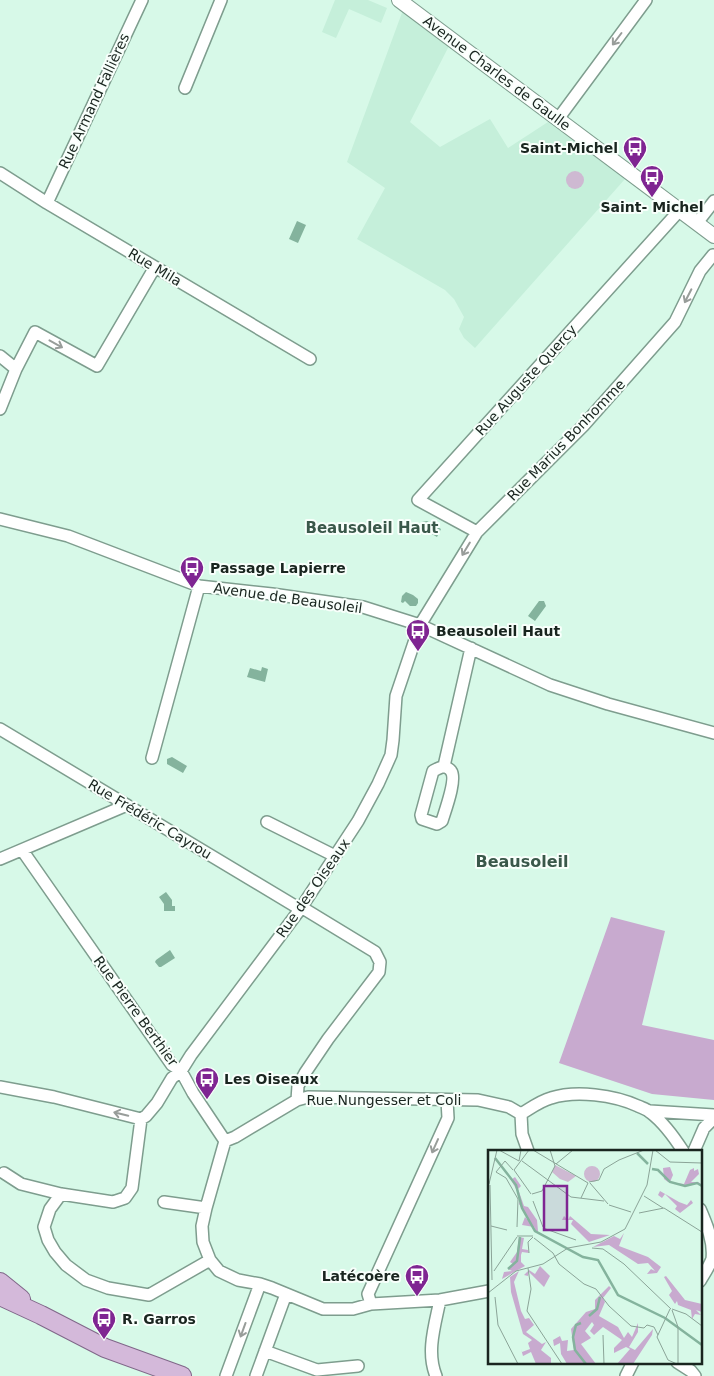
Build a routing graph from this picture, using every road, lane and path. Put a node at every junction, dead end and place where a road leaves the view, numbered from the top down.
1 (142, 0) edge
2 (221, 0) edge
3 (399, 0) edge
4 (646, 0) edge
5 (185, 88) dead end
6 (558, 119) junction
7 (0, 173) edge
8 (714, 200) edge
9 (47, 202) junction
10 (679, 210) junction
11 (697, 223) junction
12 (714, 236) edge
13 (714, 255) edge
14 (155, 267) junction
15 (0, 356) edge
16 (310, 359) dead end
17 (16, 369) junction
18 (0, 409) edge
19 (0, 521) edge
20 (477, 532) junction
21 (199, 586) junction
22 (420, 625) junction
23 (471, 648) junction
24 (0, 729) edge
25 (714, 734) edge
26 (152, 758) dead end
27 (444, 766) junction
28 (127, 805) junction
29 (267, 822) dead end
30 (22, 850) junction
31 (335, 856) junction
32 (0, 860) edge
33 (301, 908) junction
34 (180, 1071) junction
35 (0, 1087) edge
36 (297, 1100) junction
37 (447, 1100) junction
38 (650, 1111) junction
39 (521, 1114) junction
40 (714, 1116) edge
41 (141, 1119) junction
42 (225, 1141) junction
43 (528, 1150) edge
44 (682, 1150) edge
45 (694, 1150) edge
46 (4, 1172) dead end
47 (61, 1194) junction
48 (164, 1202) dead end
49 (206, 1208) junction
50 (709, 1218) edge
51 (210, 1260) junction
52 (702, 1277) edge
53 (0, 1282) edge
54 (260, 1284) junction
55 (488, 1291) edge
56 (286, 1294) junction
57 (0, 1296) edge
58 (440, 1300) junction
59 (371, 1304) junction
60 (41, 1315) junction
61 (265, 1351) junction
62 (632, 1364) edge
63 (680, 1364) edge
64 (358, 1366) dead end
65 (182, 1376) edge
66 (226, 1376) edge
67 (256, 1376) edge
68 (436, 1376) edge
69 (626, 1376) edge
70 (695, 1376) edge

1 - 9 street, Rue Armand Fallières
2 - 5 street
3 - 6 street, Avenue Charles de Gaulle
4 -> 6 street
6 - 10 street, Avenue Charles de Gaulle
7 - 9 street, Rue Mila
8 - 11 street
9 - 14 street, Rue Mila
10 - 11 street, Avenue Charles de Gaulle
10 - 20 street, Rue Auguste Quercy
11 - 12 street, Avenue Charles de Gaulle
13 -> 20 street, Rue Marius Bonhomme
14 - 16 street, Rue Mila
17 -> 14 street
15 - 17 street
17 - 18 street
19 - 21 street, Avenue de Beausoleil
20 -> 22 street, Rue Marius Bonhomme
21 - 22 street, Avenue de Beausoleil
21 - 26 street
22 - 23 street, Avenue de Beausoleil
22 - 31 street, Rue des Oiseaux
23 - 25 street, Avenue de Beausoleil
23 - 27 street
24 - 28 street, Rue Frédéric Cayrou
27 - 27 street
28 - 30 street
28 - 33 street, Rue Frédéric Cayrou
29 - 31 street
30 - 32 street
30 - 34 street, Rue Pierre Berthier
31 - 33 street, Rue des Oiseaux
33 - 34 street, Rue des Oiseaux
33 - 36 street, Rue Frédéric Cayrou
34 - 41 street, Rue des Oiseaux
34 - 42 street, Rue Pierre Berthier
41 -> 35 street
36 - 37 street, Rue Nungesser et Coli
36 - 42 street, Rue Nungesser et Coli
37 - 39 street, Rue Nungesser et Coli
37 -> 59 street
38 - 39 street
38 - 40 street
38 - 44 street
39 - 43 street
40 - 45 street
41 - 47 street
42 - 49 street
46 - 47 street
47 - 51 street
48 - 49 street
49 - 51 street
50 - 52 street
51 - 54 street
53 - 60 main road
54 - 56 street
54 -> 66 street
55 - 58 street
56 - 59 street
56 - 61 street
57 - 60 main road
58 - 59 street
58 - 68 street
60 - 65 main road
61 - 64 street
61 - 67 street
62 - 69 street
63 - 70 street

